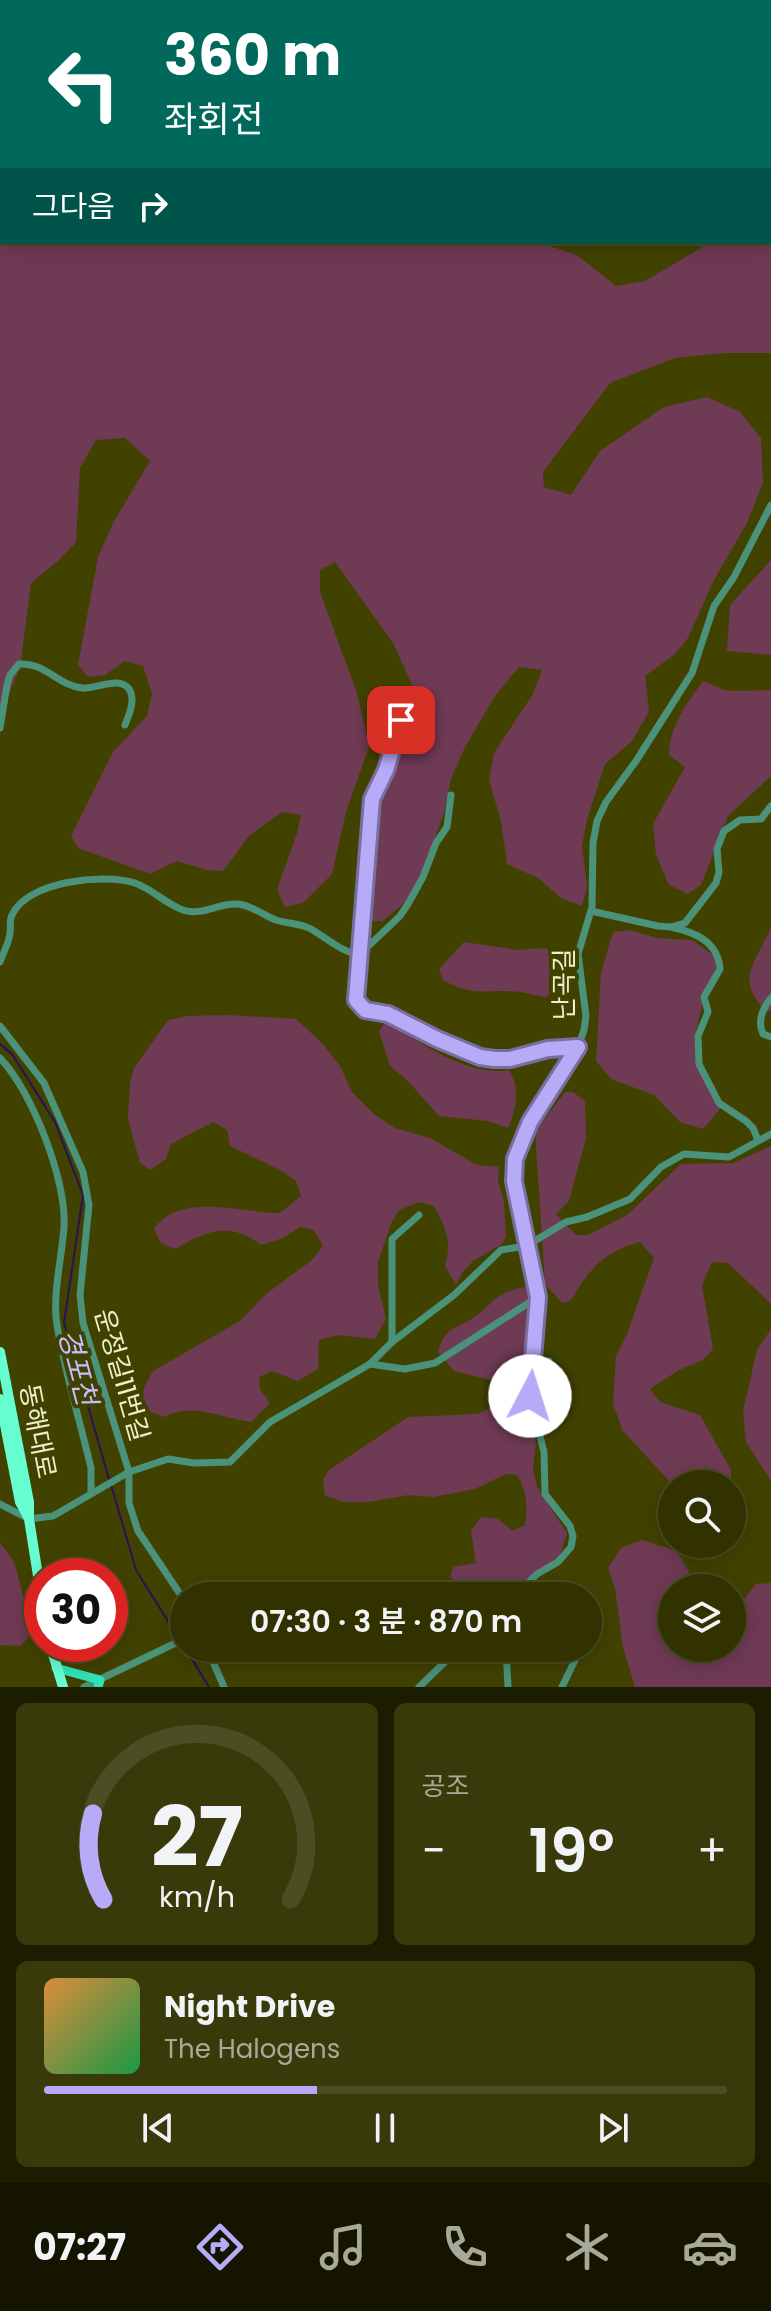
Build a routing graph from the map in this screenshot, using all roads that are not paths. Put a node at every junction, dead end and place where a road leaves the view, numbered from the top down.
1 (771, 505) edge
2 (401, 720) dead end
3 (125, 725) dead end
4 (0, 728) edge
5 (451, 795) dead end
6 (771, 806) edge
7 (591, 911) junction
8 (0, 918) edge
9 (10, 924) junction
10 (671, 927) junction
11 (359, 955) junction
12 (0, 962) edge
13 (771, 998) edge
14 (0, 1026) edge
15 (771, 1037) edge
16 (578, 1047) junction
17 (0, 1058) edge
18 (771, 1134) edge
19 (758, 1140) junction
20 (419, 1215) dead end
21 (526, 1246) junction
22 (538, 1297) junction
23 (392, 1342) junction
24 (0, 1352) edge
25 (549, 1361) dead end
26 (370, 1364) junction
27 (531, 1375) junction
28 (547, 1376) junction
29 (0, 1399) edge
30 (564, 1412) dead end
31 (129, 1472) junction
32 (95, 1491) junction
33 (0, 1504) edge
34 (29, 1519) junction
35 (35, 1558) edge
36 (172, 1582) edge
37 (529, 1582) edge
38 (170, 1647) edge
39 (54, 1662) edge
40 (213, 1662) edge
41 (445, 1662) edge
42 (507, 1662) edge
43 (574, 1662) edge
44 (56, 1668) junction
45 (99, 1683) edge
46 (63, 1687) edge
47 (84, 1687) edge
48 (224, 1687) edge
49 (419, 1687) edge
50 (508, 1687) edge
51 (562, 1687) edge

1 - 7 street, 난곡길
2 - 11 street
3 - 4 street
5 - 11 street
6 - 10 street
7 - 10 street
7 - 16 street, 난곡길
8 - 9 street
9 - 11 street
9 - 12 street
10 - 19 street
11 - 16 street
13 - 15 street
14 - 31 street, 운정길11번길
16 - 21 street, 난곡길
17 - 32 street
18 - 19 street
19 - 21 street
20 - 23 street
21 - 22 street, 난곡길
21 - 23 street
22 - 26 street
22 - 27 street, 난곡길
23 - 26 street
24 - 34 highway, 동해대로
25 - 28 street
26 - 31 street
27 - 28 street
27 - 37 street, 난곡길
28 - 30 street
29 - 34 highway, 동해대로
31 - 32 street
31 - 36 street, 운정길11번길
32 - 34 street
33 - 34 street
34 - 35 highway, 동해대로
38 - 45 street
39 - 44 highway
40 - 48 street
41 - 49 street
42 - 50 street
43 - 51 street
44 - 45 main road
44 - 46 highway
45 - 47 street

